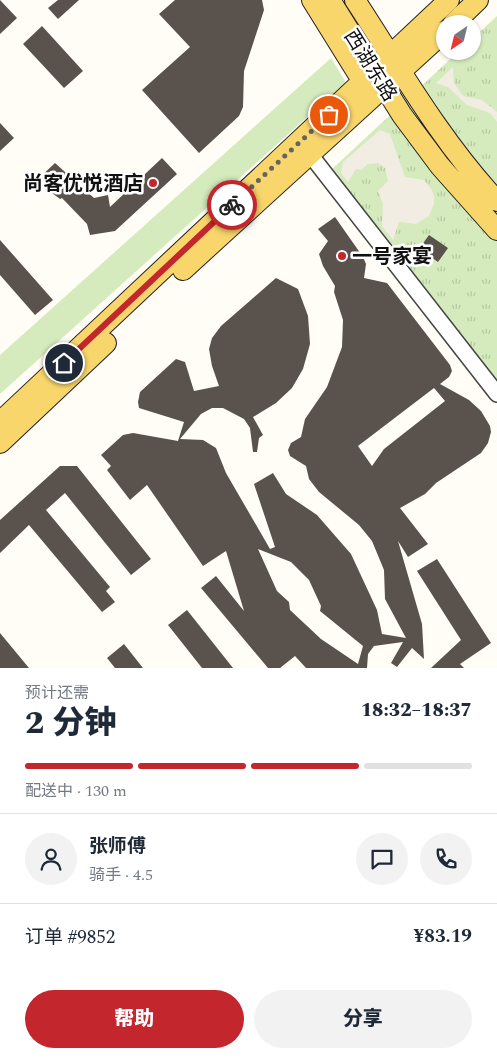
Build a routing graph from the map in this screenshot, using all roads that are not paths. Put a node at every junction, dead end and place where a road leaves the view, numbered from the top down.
1 (312, 0) edge
2 (330, 0) edge
3 (356, 0) edge
4 (449, 0) edge
5 (478, 0) edge
6 (462, 15) edge
7 (436, 40) edge
8 (390, 55) junction
9 (402, 72) junction
10 (374, 80) junction
11 (309, 153) junction
12 (497, 201) edge
13 (497, 230) edge
14 (497, 394) edge
15 (0, 422) edge
16 (0, 443) edge

1 - 10 main road
2 - 10 main road, 西湖东路
3 - 8 main road, 西湖东路
4 - 8 main road
5 - 6 main road
7 - 9 main road
8 - 9 main road, 西湖东路
8 - 10 main road
9 - 10 main road
9 - 12 main road, 西湖东路
10 - 11 main road
10 - 13 main road, 西湖东路
10 - 15 main road
11 - 14 street
11 - 16 main road

